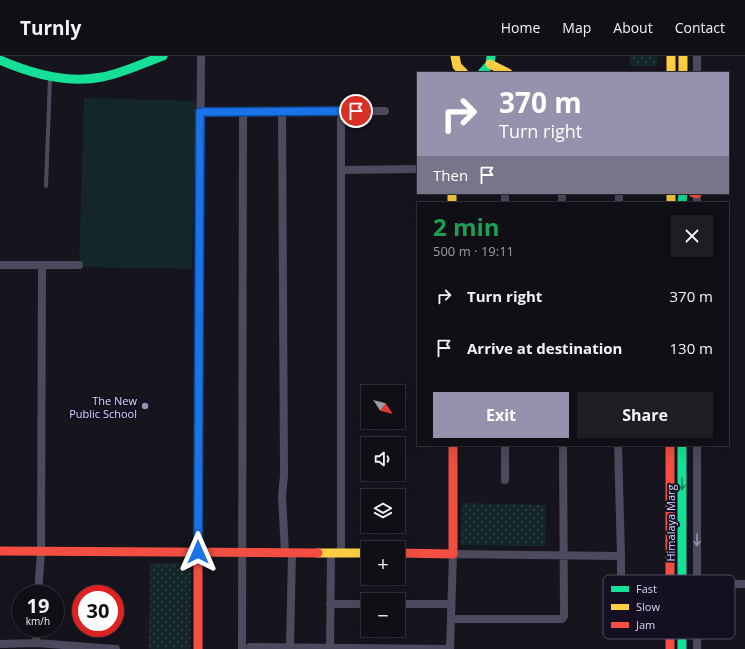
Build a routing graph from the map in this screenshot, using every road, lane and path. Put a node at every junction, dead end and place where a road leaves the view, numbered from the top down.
1 (163, 56) edge
2 (200, 56) edge
3 (455, 56) edge
4 (671, 56) edge
5 (683, 56) edge
6 (697, 56) edge
7 (0, 59) edge
8 (490, 60) edge
9 (456, 69) edge
10 (483, 72) edge
11 (507, 72) edge
12 (671, 72) edge
13 (683, 72) edge
14 (697, 72) edge
15 (50, 76) junction
16 (341, 111) junction
17 (386, 111) dead end
18 (200, 112) junction
19 (243, 112) junction
20 (282, 112) junction
21 (417, 169) edge
22 (341, 170) junction
23 (46, 186) dead end
24 (0, 265) edge
25 (42, 265) junction
26 (79, 266) dead end
27 (453, 446) edge
28 (506, 446) edge
29 (563, 446) edge
30 (618, 446) edge
31 (670, 446) edge
32 (682, 446) edge
33 (697, 446) edge
34 (506, 480) dead end
35 (0, 551) edge
36 (41, 552) junction
37 (198, 552) junction
38 (243, 552) junction
39 (288, 553) junction
40 (331, 553) junction
41 (341, 553) junction
42 (361, 553) edge
43 (405, 553) edge
44 (453, 554) junction
45 (564, 555) junction
46 (621, 556) junction
47 (621, 575) edge
48 (670, 575) edge
49 (682, 575) edge
50 (697, 575) edge
51 (39, 585) edge
52 (330, 604) junction
53 (361, 604) edge
54 (405, 604) edge
55 (451, 604) junction
56 (451, 619) junction
57 (36, 637) edge
58 (36, 643) junction
59 (0, 644) edge
60 (290, 647) junction
61 (330, 647) junction
62 (246, 648) edge
63 (116, 649) edge
64 (198, 649) edge
65 (450, 649) edge

1 - 15 street
2 - 18 street
3 - 9 street
4 - 12 street
5 - 13 street
6 - 14 street
7 - 15 street
8 - 10 street
8 - 11 street
15 - 23 lane
16 - 17 street
16 - 20 street
16 - 22 street
18 - 19 street
18 - 37 street
19 - 20 street
19 - 38 street
20 - 39 street
21 - 22 street
22 - 41 street
24 - 25 street
25 - 26 street
25 - 36 street
27 - 44 street
28 - 34 street
29 - 45 street
30 - 46 street
31 - 48 street, Himalaya Marg
32 -> 49 street, Himalaya Marg
33 -> 50 street
35 - 36 street
36 - 37 street
36 - 51 street
37 - 38 street
37 - 64 street
38 - 39 street
38 - 62 street
39 - 40 street
39 - 60 street
40 - 41 street
40 - 52 street
41 - 42 street
43 - 44 street
44 - 45 street
44 - 55 street
45 - 46 street
45 - 56 street
46 - 47 street
52 - 53 street
52 - 61 street
54 - 55 street
55 - 56 street
56 - 65 street
57 - 58 street
58 - 59 street
58 - 63 street
60 - 61 street
60 - 62 street
61 - 65 street

